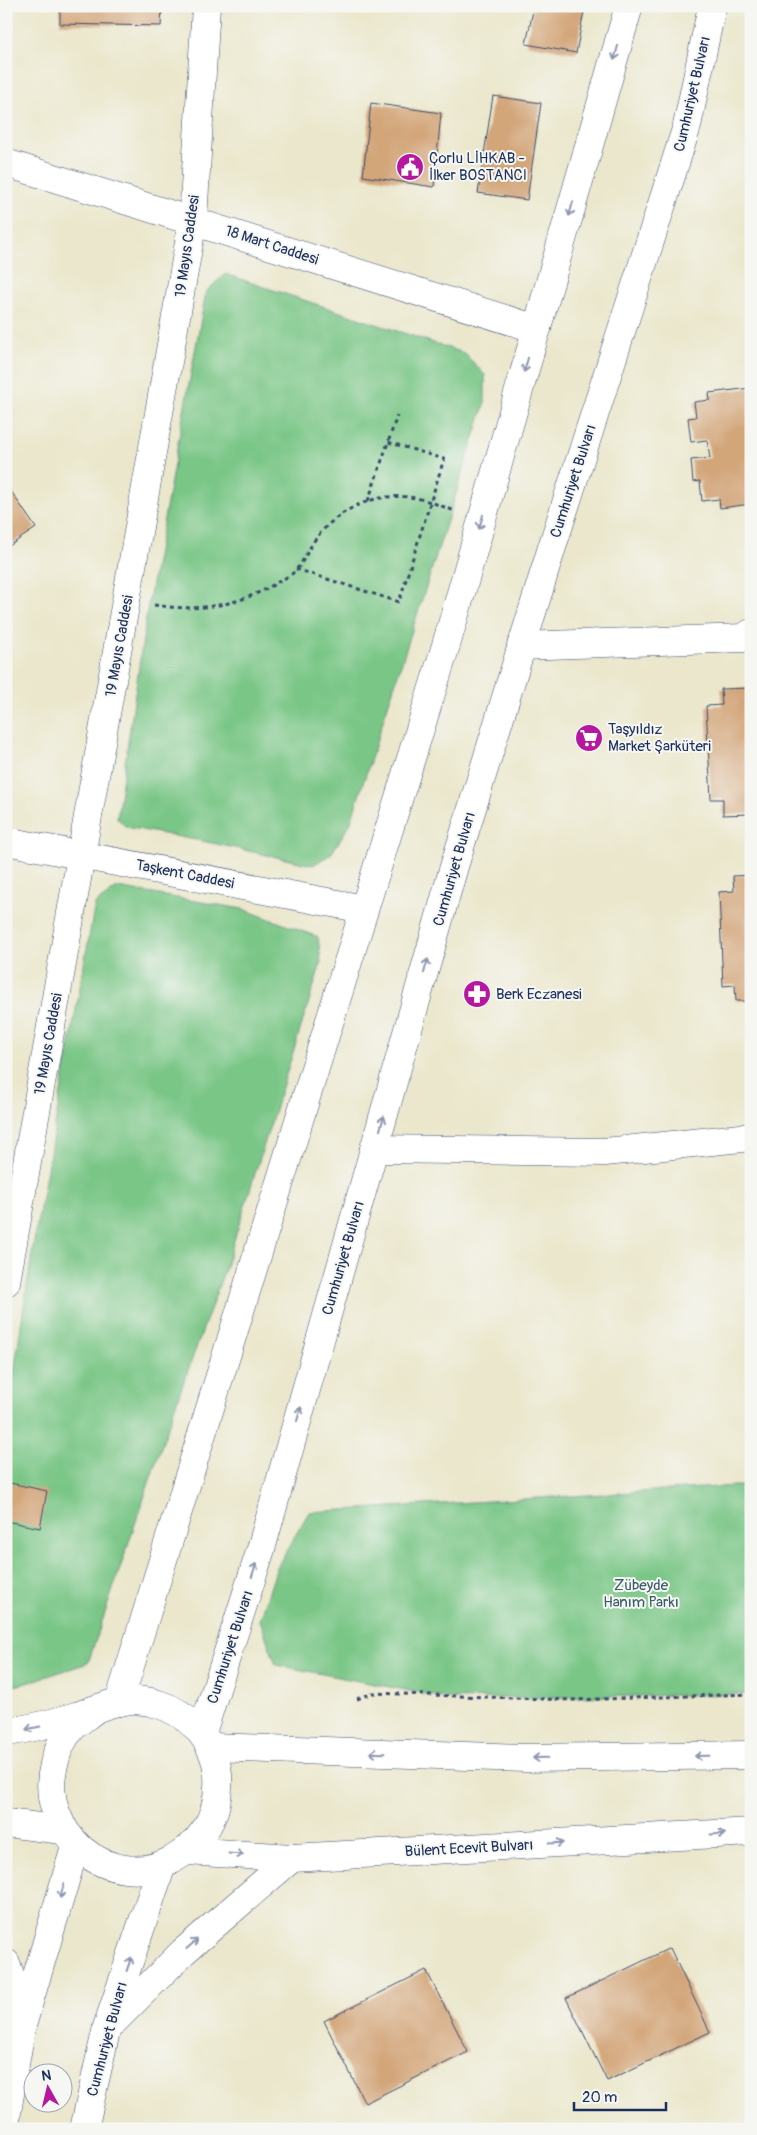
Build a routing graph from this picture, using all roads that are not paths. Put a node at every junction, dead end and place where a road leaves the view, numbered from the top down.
1 (206, 6) edge
2 (629, 6) edge
3 (712, 6) edge
4 (6, 163) edge
5 (193, 220) junction
6 (537, 329) junction
7 (748, 637) edge
8 (521, 646) junction
9 (6, 841) edge
10 (82, 855) junction
11 (364, 909) junction
12 (751, 1137) edge
13 (374, 1149) junction
14 (9, 1250) edge
15 (6, 1282) edge
16 (119, 1702) junction
17 (93, 1711) junction
18 (6, 1732) edge
19 (206, 1740) junction
20 (751, 1755) edge
21 (6, 1823) edge
22 (751, 1832) edge
23 (69, 1837) junction
24 (188, 1851) junction
25 (292, 1858) junction
26 (162, 1865) junction
27 (6, 1963) edge
28 (107, 2027) junction
29 (21, 2029) junction
30 (6, 2118) edge
31 (84, 2129) edge

1 - 5 main road, 19 Mayıs Caddesi
2 -> 6 main road
3 - 8 main road, Cumhuriyet Bulvarı
4 - 5 main road, 18 Mart Caddesi
5 - 6 main road, 18 Mart Caddesi
5 - 10 main road, 19 Mayıs Caddesi
6 -> 11 main road
7 - 8 main road
13 -> 8 main road, Cumhuriyet Bulvarı
9 - 10 main road, Taşkent Caddesi
10 - 11 main road, Taşkent Caddesi
10 - 14 main road, 19 Mayıs Caddesi
11 - 16 main road
12 - 13 main road
19 -> 13 main road, Cumhuriyet Bulvarı
14 - 15 main road, 19 Mayıs Caddesi
16 - 17 main road
16 - 19 main road
17 -> 18 main road
17 - 23 main road
20 -> 19 main road
19 - 24 main road
21 - 23 main road
25 -> 22 main road, Bülent Ecevit Bulvarı
23 - 26 main road
23 -> 29 main road
24 -> 25 main road, Bülent Ecevit Bulvarı
24 - 26 main road
28 -> 25 main road
28 -> 26 main road, Cumhuriyet Bulvarı
27 - 29 main road
28 - 31 main road, Cumhuriyet Bulvarı
29 - 30 main road

